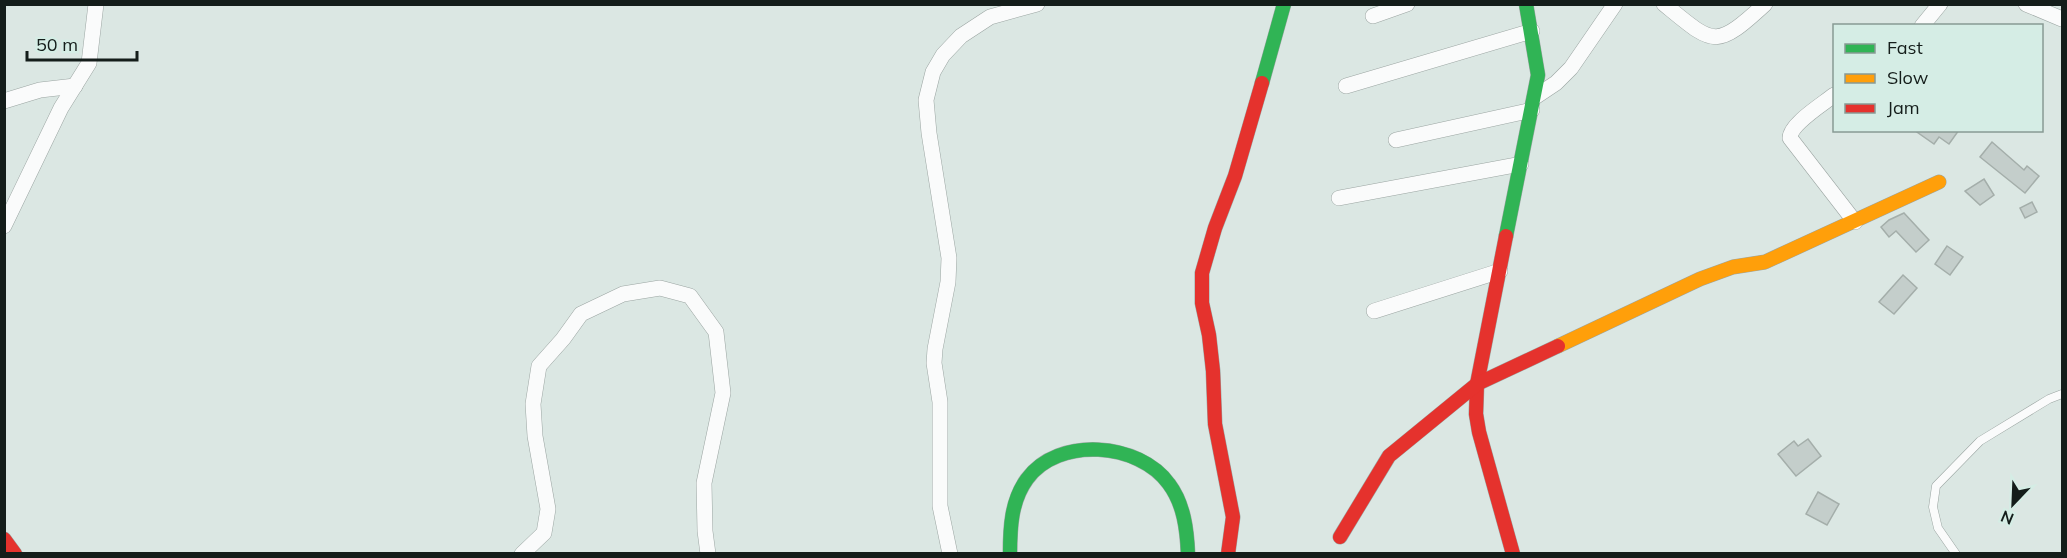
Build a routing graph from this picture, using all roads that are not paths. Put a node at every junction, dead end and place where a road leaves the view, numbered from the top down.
1 (96, 4) edge
2 (1038, 4) edge
3 (1284, 4) edge
4 (1407, 4) edge
5 (1526, 4) edge
6 (1615, 4) edge
7 (1664, 4) edge
8 (1765, 4) edge
9 (1940, 4) edge
10 (2026, 4) edge
11 (1373, 15) dead end
12 (2062, 19) edge
13 (1924, 24) edge
14 (1532, 31) junction
15 (75, 86) junction
16 (1346, 86) dead end
17 (1833, 96) edge
18 (4, 101) edge
19 (1534, 104) junction
20 (1396, 140) dead end
21 (1521, 164) junction
22 (1939, 182) dead end
23 (1339, 198) dead end
24 (1855, 222) junction
25 (4, 226) edge
26 (1500, 271) junction
27 (1374, 311) dead end
28 (1477, 384) junction
29 (2062, 394) edge
30 (1340, 537) dead end
31 (4, 539) edge
32 (15, 554) edge
33 (522, 554) edge
34 (708, 554) edge
35 (951, 554) edge
36 (1010, 554) edge
37 (1188, 554) edge
38 (1228, 554) edge
39 (1513, 554) edge
40 (1956, 554) edge

1 - 15 street
2 - 35 street
3 - 38 main road
4 - 11 street
5 - 14 main road
6 - 19 street
7 - 8 street
9 - 13 street
10 - 12 street
14 - 16 street
14 - 19 main road
15 - 18 street
15 - 25 street
17 - 24 street
19 - 20 street
19 - 21 main road
21 - 23 street
21 - 26 main road
22 - 24 main road
24 - 28 main road
26 - 27 street
26 - 28 main road
28 - 30 main road
28 - 39 main road
29 - 40 lane
31 - 32 main road
33 - 34 street
36 - 37 main road

